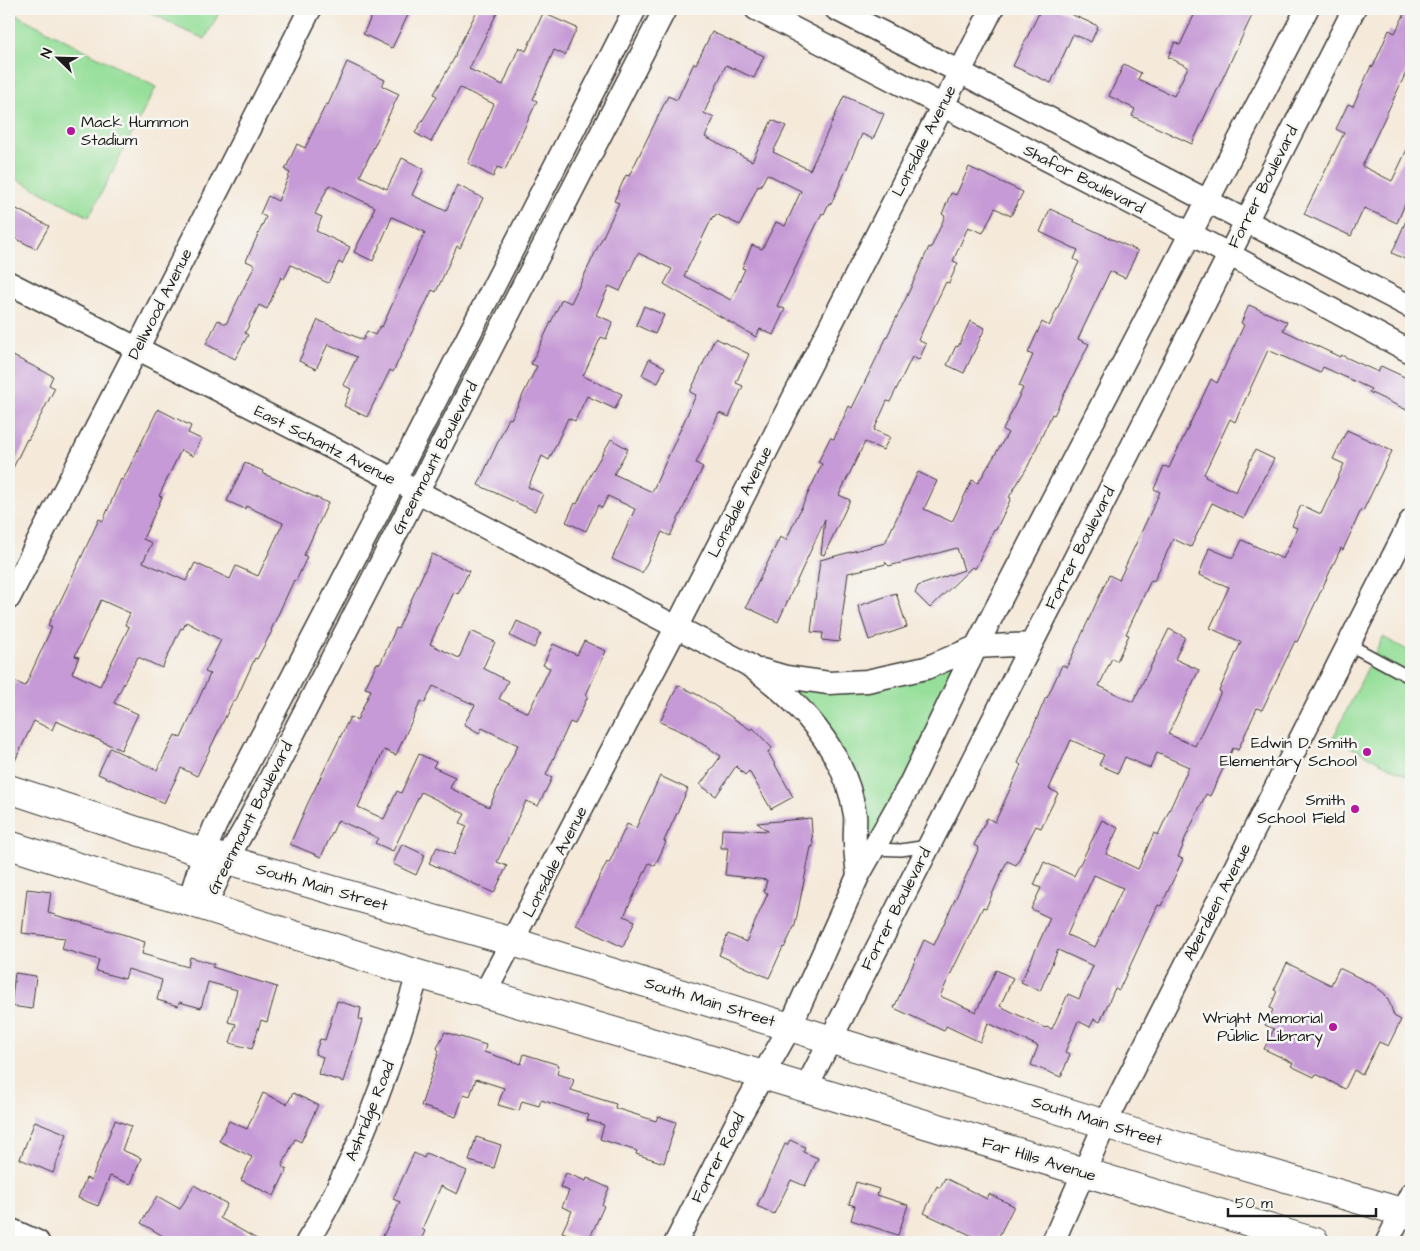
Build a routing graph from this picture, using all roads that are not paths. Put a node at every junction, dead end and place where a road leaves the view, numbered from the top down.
1 (310, 9) edge
2 (634, 9) edge
3 (665, 9) edge
4 (756, 9) edge
5 (836, 9) edge
6 (992, 9) edge
7 (1307, 9) edge
8 (1354, 9) edge
9 (960, 72) junction
10 (942, 106) junction
11 (1208, 200) junction
12 (1246, 220) junction
13 (1191, 234) junction
14 (1229, 255) junction
15 (9, 283) edge
16 (1411, 307) edge
17 (137, 349) junction
18 (1411, 352) edge
19 (395, 480) junction
20 (418, 492) junction
21 (1411, 521) edge
22 (9, 598) edge
23 (676, 628) junction
24 (1031, 644) junction
25 (1348, 644) junction
26 (976, 648) junction
27 (747, 664) junction
28 (1411, 678) edge
29 (9, 789) edge
30 (9, 845) edge
31 (864, 846) junction
32 (928, 846) junction
33 (216, 856) junction
34 (197, 904) junction
35 (513, 942) junction
36 (418, 974) junction
37 (485, 993) junction
38 (790, 1027) junction
39 (830, 1039) junction
40 (763, 1075) junction
41 (806, 1088) junction
42 (1105, 1124) junction
43 (1083, 1172) junction
44 (1408, 1207) edge
45 (9, 1229) edge
46 (38, 1242) edge
47 (307, 1242) edge
48 (676, 1242) edge
49 (1053, 1242) edge
50 (1315, 1242) edge
51 (1387, 1242) edge

1 - 17 street, Dellwood Avenue
2 - 19 street, Greenmount Boulevard
3 - 20 street, Greenmount Boulevard
4 - 10 street, Shafor Boulevard
5 - 9 street
6 - 9 street, Lonsdale Avenue
7 - 11 street
8 - 12 street, Forrer Boulevard
9 - 10 street, Lonsdale Avenue
9 - 11 street
10 - 13 street, Shafor Boulevard
10 - 23 street, Lonsdale Avenue
11 - 12 street
11 - 13 street
12 - 14 street, Forrer Boulevard
12 - 16 street
13 - 14 street, Shafor Boulevard
13 - 26 street
14 - 18 street, Shafor Boulevard
14 - 24 street, Forrer Boulevard
15 - 17 street, East Schantz Avenue
17 - 19 street, East Schantz Avenue
17 - 22 street, Dellwood Avenue
19 - 20 street, East Schantz Avenue
19 - 33 street, Greenmount Boulevard
20 - 23 street, East Schantz Avenue
20 - 33 street, Greenmount Boulevard
21 - 25 street, Aberdeen Avenue
23 - 27 street, East Schantz Avenue
23 - 35 street, Lonsdale Avenue
24 - 26 street, East Schantz Avenue
24 - 32 street, Forrer Boulevard
25 - 28 lane
25 - 42 street, Aberdeen Avenue
26 - 27 street, East Schantz Avenue
26 - 31 street
27 - 31 street, East Schantz Avenue
29 - 33 main road, South Main Street
30 - 34 main road
31 - 32 lane
31 - 38 street, East Schantz Avenue
32 - 39 street, Forrer Boulevard
33 - 34 street, Greenmount Boulevard
33 - 35 main road, South Main Street
34 - 36 main road
35 - 37 street, Lonsdale Avenue
35 - 38 main road, South Main Street
36 - 37 main road
36 - 47 street, Ashridge Road
37 - 40 main road
38 - 39 main road, South Main Street
38 - 40 street, Forrer Road
39 - 41 street, Forrer Boulevard
39 - 42 main road, South Main Street
40 - 41 main road, Far Hills Avenue
40 - 48 street, Forrer Road
41 - 43 main road, Far Hills Avenue
42 - 43 street, Aberdeen Avenue
42 - 44 main road, South Main Street
43 - 49 street, Aberdeen Avenue
43 - 50 main road, Far Hills Avenue
44 - 51 street
45 - 46 street

